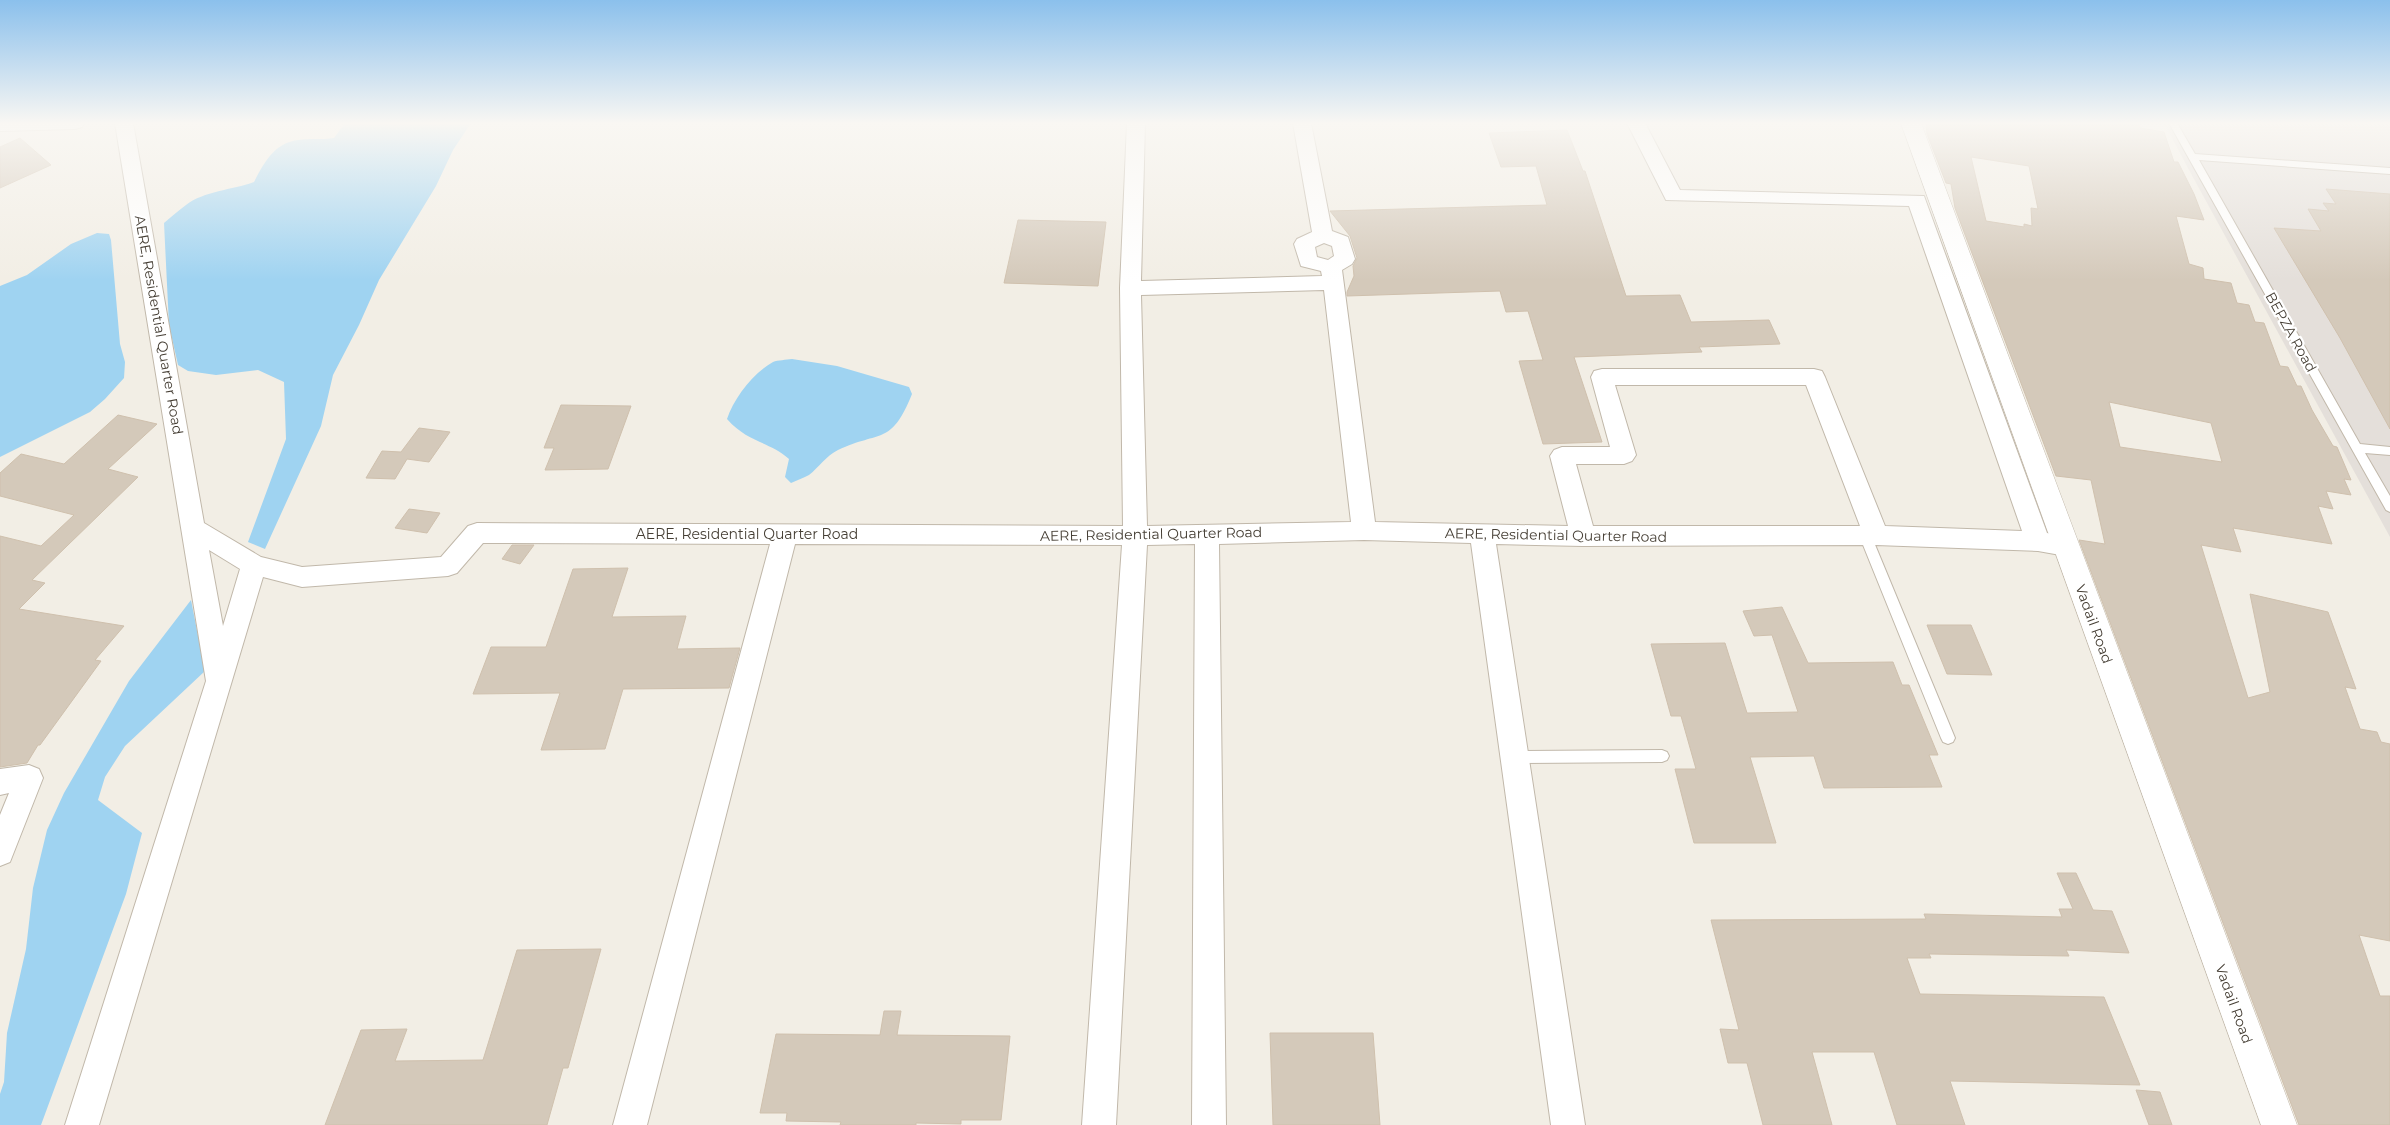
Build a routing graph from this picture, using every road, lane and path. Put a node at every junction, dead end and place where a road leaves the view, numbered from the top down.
1 (133, 176) edge
2 (1134, 176) edge
3 (1312, 176) edge
4 (1663, 176) edge
5 (1930, 176) edge
6 (2202, 176) edge
7 (1333, 275) junction
8 (1130, 288) junction
9 (2356, 448) junction
10 (2390, 451) edge
11 (2390, 506) edge
12 (193, 528) junction
13 (1364, 531) junction
14 (1207, 533) junction
15 (785, 534) junction
16 (1482, 535) junction
17 (1870, 535) junction
18 (1135, 536) junction
19 (1583, 536) junction
20 (2038, 541) junction
21 (2066, 546) junction
22 (254, 565) junction
23 (219, 681) junction
24 (1948, 738) dead end
25 (1662, 756) dead end
26 (1514, 757) junction
27 (0, 782) edge
28 (0, 852) edge
29 (82, 1125) edge
30 (630, 1125) edge
31 (1098, 1125) edge
32 (1209, 1125) edge
33 (1568, 1125) edge
34 (2279, 1125) edge

1 - 12 street, AERE, Residential Quarter Road
2 - 8 street
3 - 7 street
4 - 20 street
5 - 21 street, Vadail Road
6 - 9 lane, BEPZA Road
7 - 8 street
7 - 13 street
8 - 18 street
9 - 10 lane
9 - 11 lane, BEPZA Road
12 - 22 street, AERE, Residential Quarter Road
12 - 23 street, AERE, Residential Quarter Road
13 - 14 street, AERE, Residential Quarter Road
13 - 16 street, AERE, Residential Quarter Road
14 - 18 street, AERE, Residential Quarter Road
14 - 32 street
15 - 18 street, AERE, Residential Quarter Road
15 - 22 street, AERE, Residential Quarter Road
15 - 30 street
16 - 19 street, AERE, Residential Quarter Road
16 - 26 street
17 - 19 street, AERE, Residential Quarter Road
17 - 19 street
17 - 20 street, AERE, Residential Quarter Road
17 - 24 lane
18 - 31 street
20 - 21 street, AERE, Residential Quarter Road
21 - 34 street, Vadail Road
22 - 23 street
23 - 29 street
25 - 26 lane
26 - 33 street
27 - 28 street

